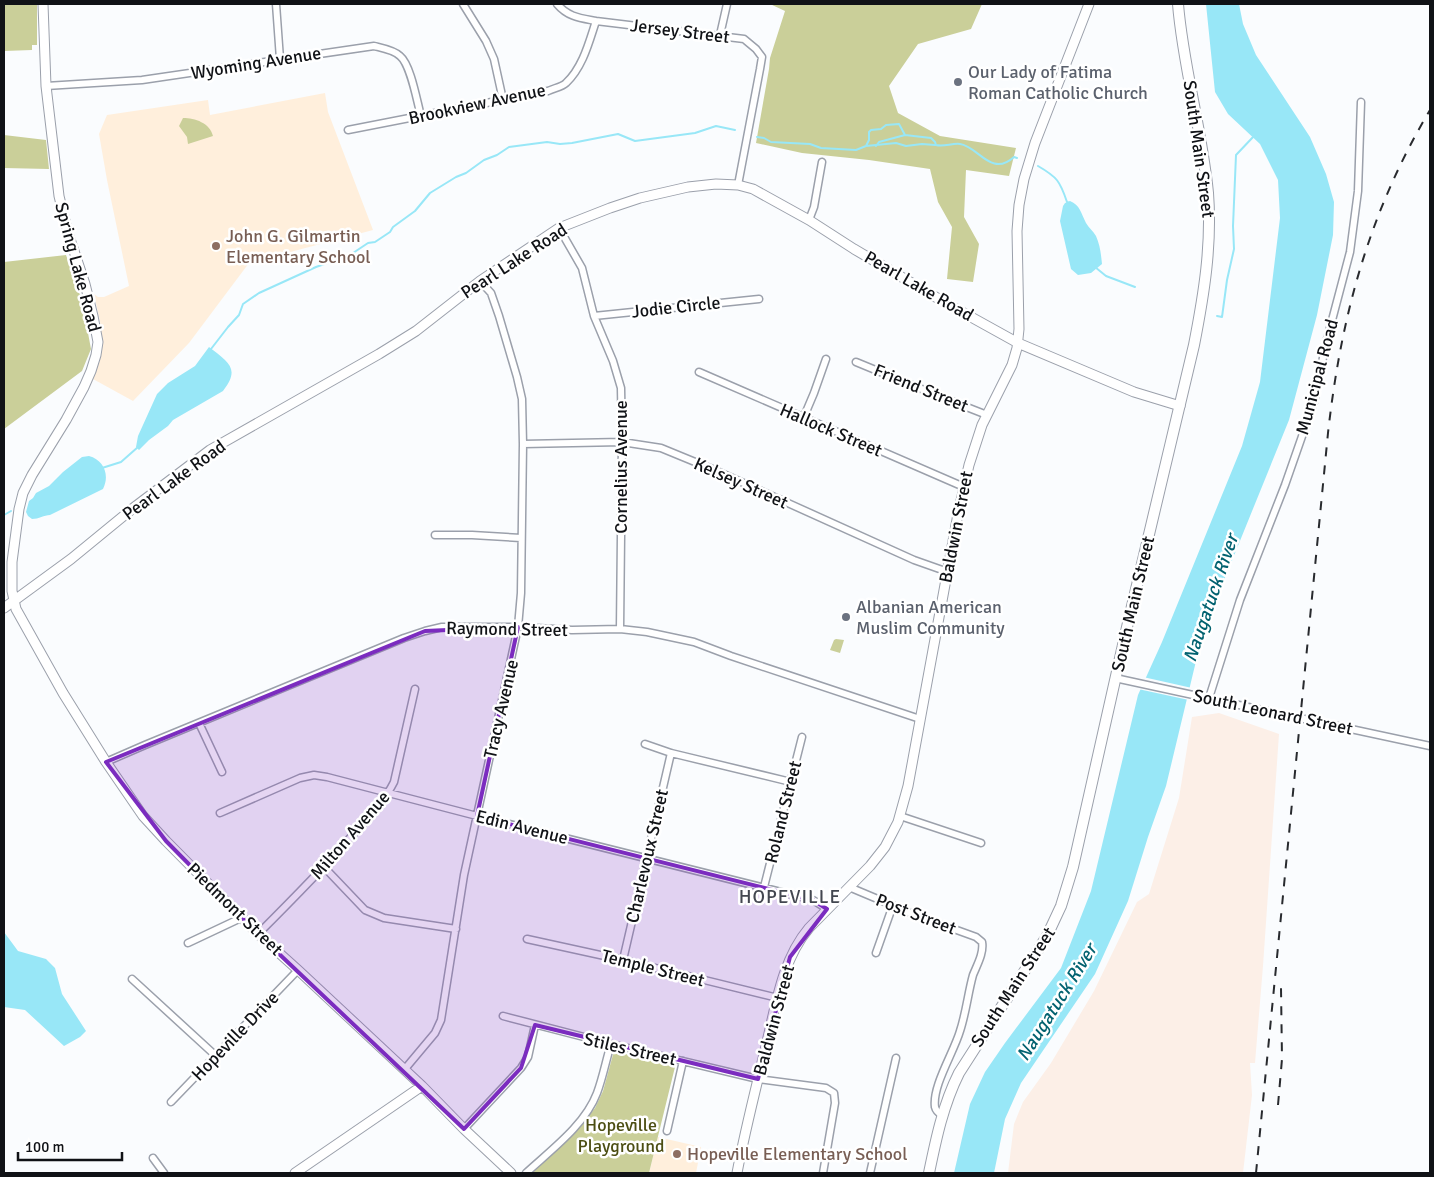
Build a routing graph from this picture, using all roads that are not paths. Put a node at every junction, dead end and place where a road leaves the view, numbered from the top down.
1 (43, 4) edge
2 (276, 4) edge
3 (463, 4) edge
4 (558, 4) edge
5 (727, 4) edge
6 (1089, 4) edge
7 (1178, 4) edge
8 (596, 21) junction
9 (720, 35) junction
10 (280, 59) junction
11 (46, 86) junction
12 (503, 100) junction
13 (1362, 102) dead end
14 (421, 116) junction
15 (348, 130) dead end
16 (822, 162) dead end
17 (738, 185) junction
18 (809, 220) junction
19 (559, 228) junction
20 (480, 281) junction
21 (759, 299) dead end
22 (594, 316) junction
23 (1018, 343) junction
24 (826, 359) dead end
25 (856, 362) dead end
26 (699, 372) dead end
27 (1180, 406) junction
28 (987, 414) junction
29 (803, 419) junction
30 (622, 442) junction
31 (522, 444) junction
32 (964, 488) junction
33 (435, 535) dead end
34 (521, 538) junction
35 (948, 572) junction
36 (14, 602) junction
37 (4, 608) edge
38 (518, 627) junction
39 (620, 629) junction
40 (1115, 678) junction
41 (415, 689) dead end
42 (1209, 698) junction
43 (920, 719) junction
44 (199, 723) junction
45 (802, 737) dead end
46 (645, 744) dead end
47 (1430, 746) edge
48 (671, 753) junction
49 (106, 762) junction
50 (222, 772) dead end
51 (791, 782) junction
52 (389, 792) junction
53 (220, 813) dead end
54 (477, 816) junction
55 (900, 816) junction
56 (981, 843) dead end
57 (646, 859) junction
58 (324, 867) junction
59 (764, 887) junction
60 (849, 887) junction
61 (893, 905) junction
62 (827, 909) junction
63 (242, 918) junction
64 (456, 929) junction
65 (258, 934) junction
66 (527, 939) dead end
67 (188, 943) dead end
68 (876, 954) dead end
69 (623, 960) junction
70 (298, 970) junction
71 (132, 980) dead end
72 (778, 998) junction
73 (503, 1016) dead end
74 (535, 1026) junction
75 (611, 1044) junction
76 (216, 1056) junction
77 (896, 1058) dead end
78 (683, 1061) junction
79 (404, 1070) junction
80 (758, 1079) junction
81 (422, 1086) junction
82 (171, 1102) dead end
83 (942, 1115) junction
84 (464, 1129) junction
85 (667, 1131) dead end
86 (153, 1158) dead end
87 (164, 1173) edge
88 (295, 1173) edge
89 (511, 1173) edge
90 (526, 1173) edge
91 (737, 1173) edge
92 (823, 1173) edge
93 (870, 1173) edge
94 (929, 1173) edge

1 - 11 main road, Spring Lake Road
2 - 10 street
3 - 12 street
4 - 8 street, Jersey Street
5 - 9 street
6 - 23 main road, Baldwin Street
7 - 27 main road, South Main Street
8 - 9 street, Jersey Street
8 - 12 street, Brookview Avenue
9 - 17 street, Jersey Street
10 - 11 street, Wyoming Avenue
10 - 14 street, Wyoming Avenue
11 - 36 main road, Spring Lake Road
12 - 14 street, Brookview Avenue
13 - 42 street, Municipal Road
14 - 15 street, Brookview Avenue
16 - 18 street
17 - 18 main road, Pearl Lake Road
17 - 19 main road, Pearl Lake Road
18 - 23 main road, Pearl Lake Road
19 - 20 main road, Pearl Lake Road
19 - 22 street, Cornelius Avenue
20 - 31 street, Tracy Avenue
20 - 36 main road, Pearl Lake Road
21 - 22 street, Jodie Circle
22 - 30 street, Cornelius Avenue
23 - 27 main road, Pearl Lake Road
23 - 28 main road, Baldwin Street
24 - 29 street
25 - 28 street, Friend Street
26 - 29 street, Hallock Street
27 - 40 main road, South Main Street
28 - 32 main road, Baldwin Street
29 - 32 street, Hallock Street
30 - 31 street, Kelsey Street
30 - 35 street, Kelsey Street
30 - 39 street, Cornelius Avenue
31 - 34 street, Tracy Avenue
32 - 35 main road, Baldwin Street
33 - 34 street
34 - 38 street, Tracy Avenue
35 - 43 main road, Baldwin Street
36 - 37 main road, Pearl Lake Road
36 - 49 main road, Piedmont Street
38 - 39 street, Raymond Street
38 - 44 street, Raymond Street
38 - 54 street, Tracy Avenue
39 - 43 street, Raymond Street
40 - 42 street, South Leonard Street
40 - 83 main road, South Main Street
41 - 52 street, Milton Avenue
42 - 47 street, South Leonard Street, bridge
43 - 55 main road, Baldwin Street
44 - 49 street, Raymond Street
44 - 50 street
45 - 51 street, Roland Street
46 - 48 street
48 - 51 street
48 - 57 street, Charlevoux Street
49 - 63 main road, Piedmont Street
51 - 59 street, Roland Street
52 - 53 street, Edin Avenue
52 - 54 street, Edin Avenue
52 - 58 street, Milton Avenue
54 - 57 street, Edin Avenue
54 - 64 street, Tracy Avenue
55 - 56 street
55 - 60 main road, Baldwin Street
57 - 59 street, Edin Avenue
57 - 69 street, Charlevoux Street
58 - 64 street
58 - 65 street, Milton Avenue
59 - 62 street, Edin Avenue
60 - 61 street, Post Street
60 - 62 main road, Baldwin Street
61 - 68 street
61 - 83 street, Post Street
62 - 72 main road, Baldwin Street
63 - 65 main road, Piedmont Street
63 - 67 street
64 - 79 street, Tracy Avenue
65 - 70 main road, Piedmont Street
66 - 69 street, Temple Street
69 - 72 street, Temple Street
70 - 76 street, Hopeville Drive
70 - 79 main road, Piedmont Street
71 - 76 street
72 - 80 main road, Baldwin Street
73 - 74 street, Stiles Street
74 - 75 street, Stiles Street
74 - 84 street
75 - 78 street, Stiles Street
75 - 90 street
76 - 82 street, Hopeville Drive
77 - 93 street
78 - 80 street, Stiles Street
78 - 85 street
79 - 81 main road, Piedmont Street
80 - 91 main road, Baldwin Street
80 - 92 street, Stiles Street
81 - 84 main road, Piedmont Street
81 - 88 main road
83 - 94 main road, South Main Street
84 - 89 main road, Piedmont Street
86 - 87 street

